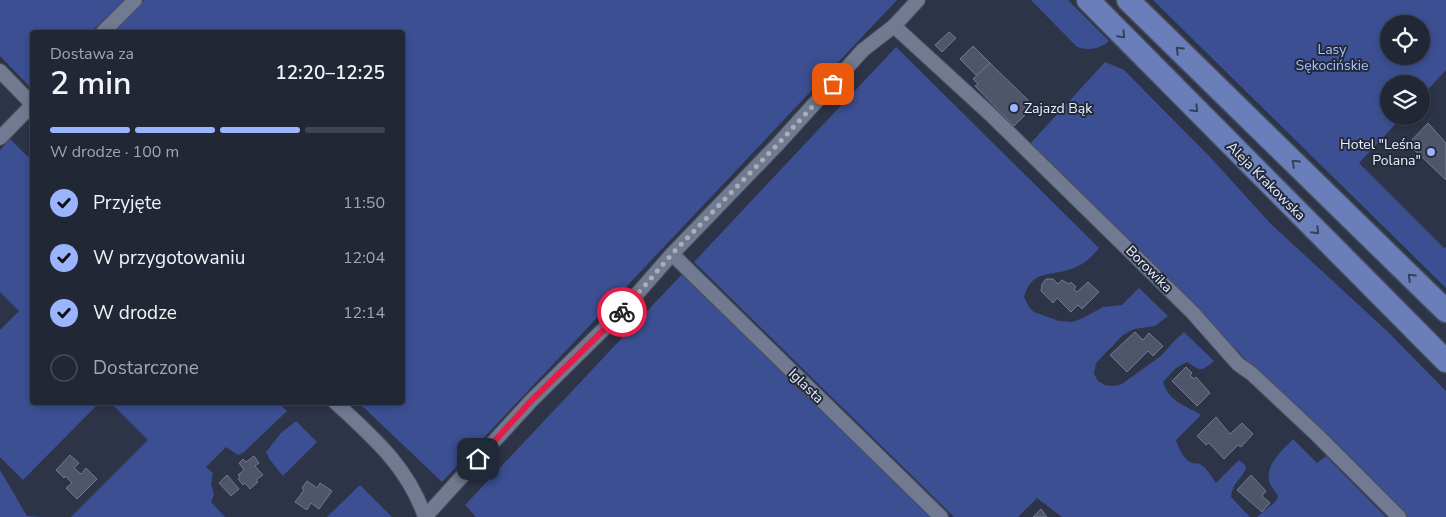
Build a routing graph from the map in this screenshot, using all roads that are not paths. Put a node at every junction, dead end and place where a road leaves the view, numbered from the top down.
1 (135, 0) edge
2 (918, 0) edge
3 (1088, 0) edge
4 (1128, 0) edge
5 (894, 26) junction
6 (105, 30) edge
7 (0, 71) edge
8 (30, 103) edge
9 (30, 107) edge
10 (0, 138) edge
11 (672, 254) junction
12 (1446, 311) edge
13 (1446, 361) edge
14 (338, 405) edge
15 (425, 517) edge
16 (940, 517) edge
17 (1399, 517) edge

1 - 6 street
2 - 5 street
3 -> 13 main road, Aleja Krakowska
12 -> 4 main road
5 - 11 street
5 - 17 street, Borowika
7 - 8 street
9 - 10 street
11 - 15 street
11 - 16 street, Iglasta
14 - 15 street

